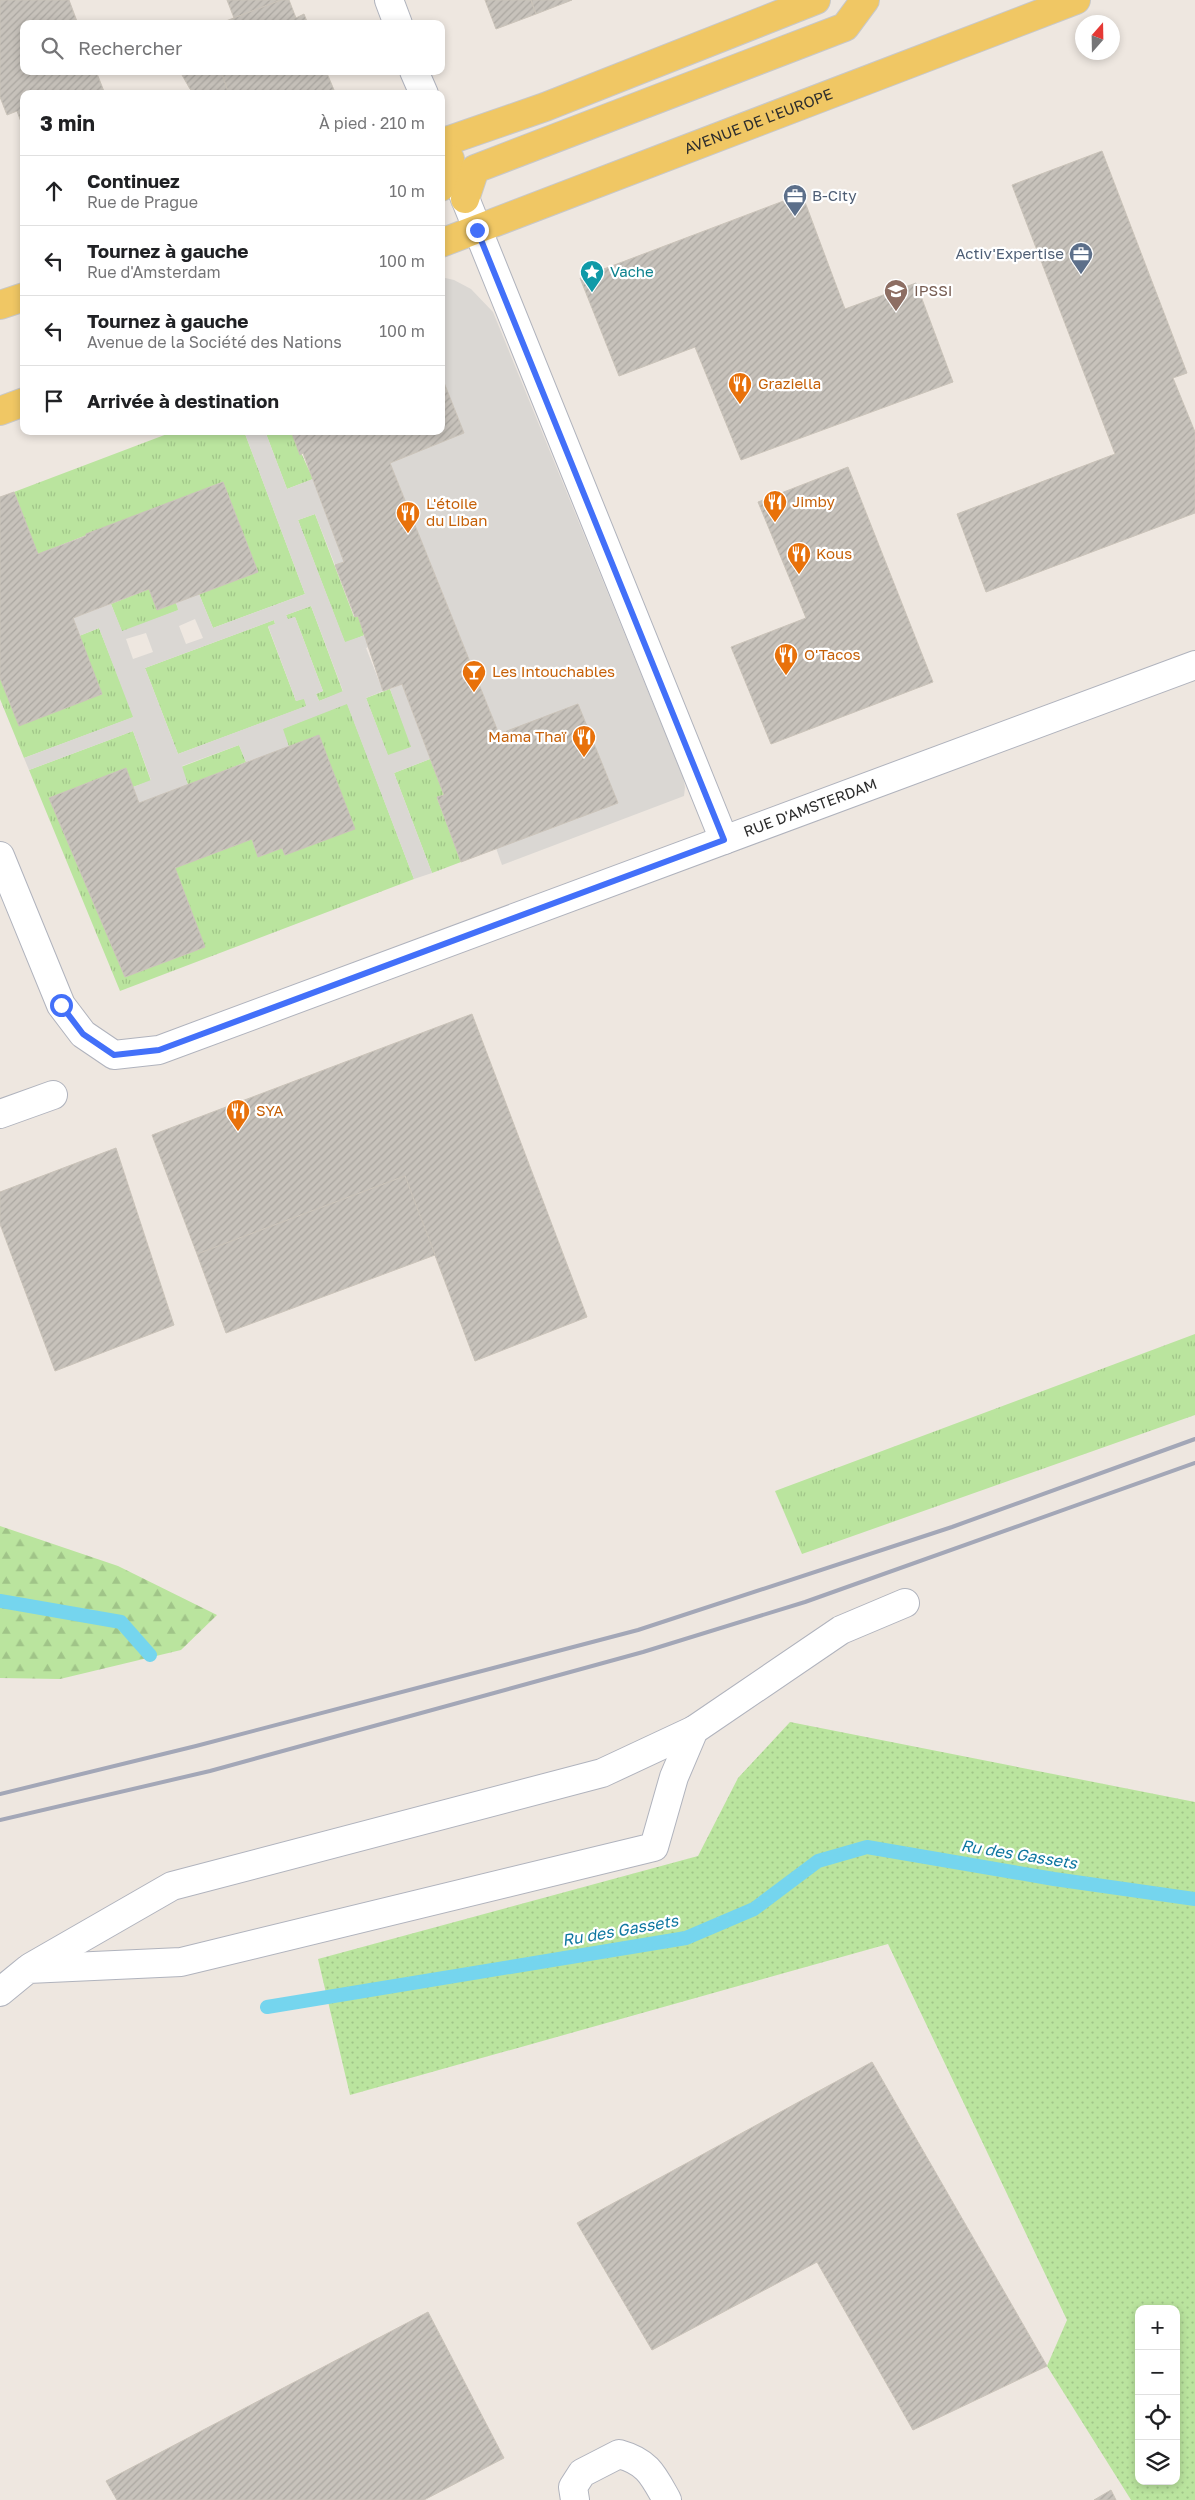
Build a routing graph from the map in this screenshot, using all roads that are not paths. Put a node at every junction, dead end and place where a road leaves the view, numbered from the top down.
1 (389, 0) edge
2 (816, 0) edge
3 (865, 0) edge
4 (1076, 0) edge
5 (396, 20) edge
6 (416, 75) edge
7 (422, 90) edge
8 (445, 145) edge
9 (445, 148) edge
10 (465, 199) junction
11 (477, 230) junction
12 (445, 242) edge
13 (20, 298) edge
14 (0, 305) edge
15 (20, 404) edge
16 (0, 411) edge
17 (1195, 665) edge
18 (724, 840) junction
19 (0, 856) edge
20 (53, 1094) dead end
21 (0, 1114) edge
22 (905, 1603) dead end
23 (694, 1730) junction
24 (28, 1969) junction
25 (0, 1992) edge
26 (575, 2500) edge
27 (666, 2500) edge

1 - 5 street
2 - 8 main road
3 - 10 main road
4 - 11 main road, AVENUE DE L'EUROPE
6 - 7 street
9 - 10 street
10 - 11 street
11 - 12 main road, AVENUE DE L'EUROPE
11 - 18 street
13 - 14 main road
15 - 16 main road
17 - 18 street, RUE D'AMSTERDAM
18 - 19 street, RUE D'AMSTERDAM
20 - 21 street
22 - 23 street
23 - 24 street
23 - 24 street
24 - 25 street
26 - 27 street

